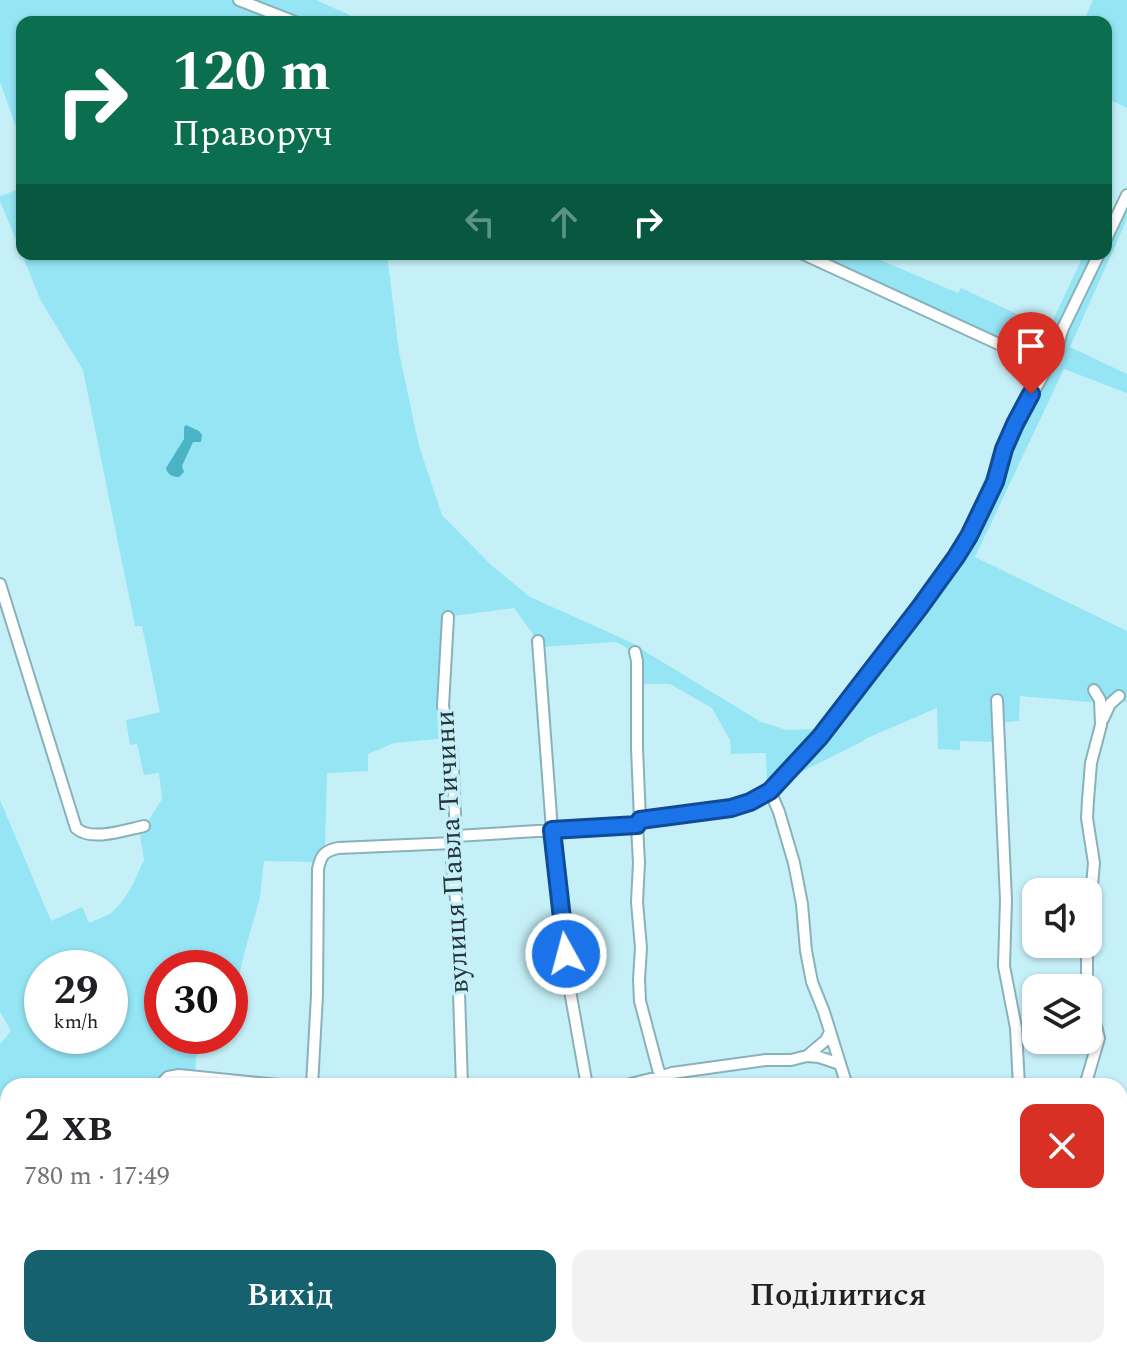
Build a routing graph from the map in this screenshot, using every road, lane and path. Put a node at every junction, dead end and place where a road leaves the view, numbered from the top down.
1 (239, 0) edge
2 (280, 16) edge
3 (1127, 195) edge
4 (1112, 226) edge
5 (816, 260) edge
6 (1096, 260) edge
7 (1044, 365) junction
8 (0, 584) edge
9 (448, 617) dead end
10 (538, 641) dead end
11 (635, 652) dead end
12 (1094, 690) dead end
13 (1119, 696) dead end
14 (997, 700) dead end
15 (1101, 725) junction
16 (770, 791) junction
17 (639, 823) junction
18 (144, 826) dead end
19 (552, 830) junction
20 (454, 840) junction
21 (1093, 878) edge
22 (830, 1032) junction
23 (1094, 1054) edge
24 (807, 1056) junction
25 (840, 1064) junction
26 (167, 1078) edge
27 (209, 1078) edge
28 (312, 1078) edge
29 (462, 1078) edge
30 (586, 1078) edge
31 (662, 1078) edge
32 (667, 1078) edge
33 (844, 1078) edge
34 (1019, 1078) edge
35 (1087, 1078) edge

1 - 2 street
3 - 4 street
5 - 7 street
6 - 7 street
7 - 16 street
8 - 18 street
9 - 20 street, вулиця Павла Тичини
10 - 19 street
11 - 17 street
12 - 15 street
13 - 15 street
14 - 34 street
15 - 21 street
16 - 17 street
16 - 22 street
17 - 19 street
17 - 31 street
19 - 20 street
19 - 30 street
20 - 28 street
20 - 29 street, вулиця Павла Тичини
22 - 24 street
22 - 25 street
23 - 35 street
24 - 25 street
24 - 32 street
25 - 33 street
26 - 27 street

